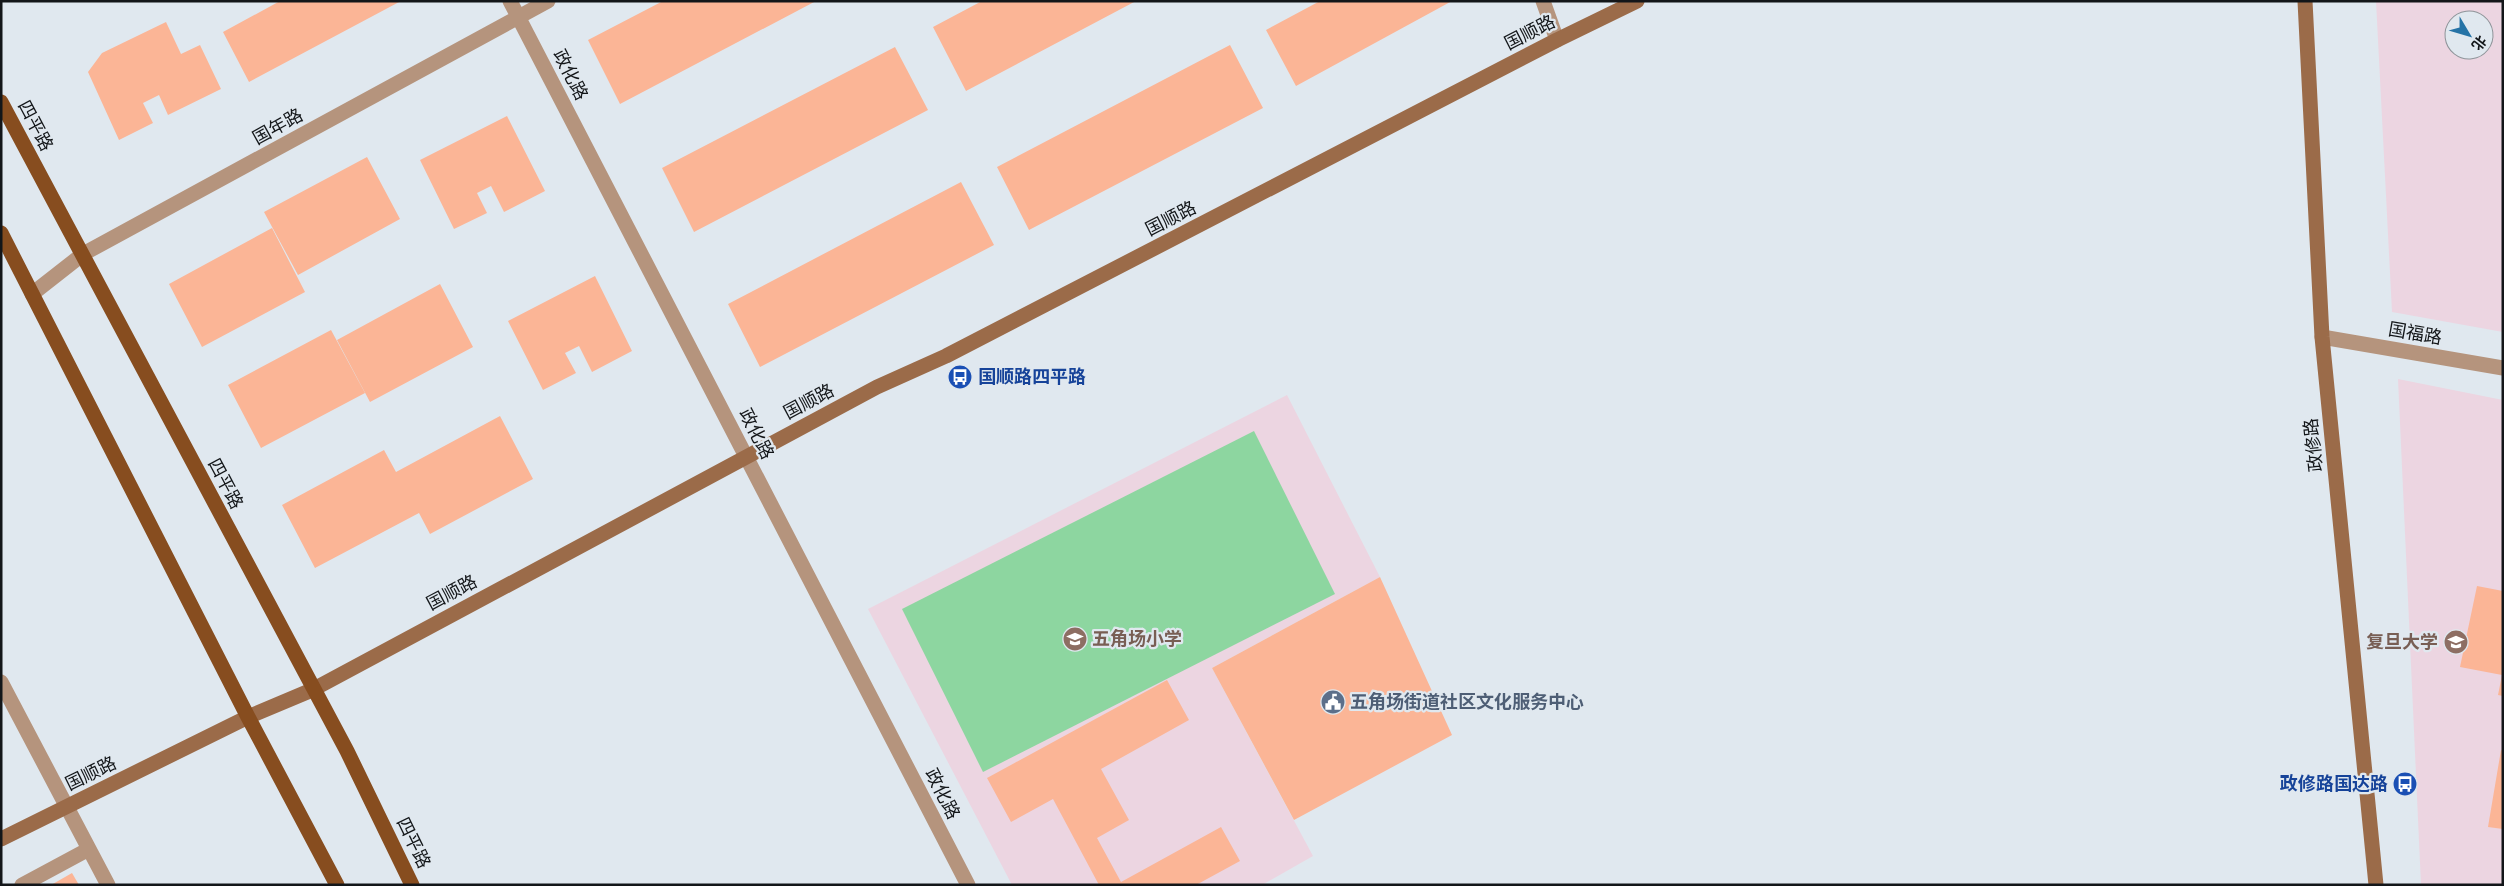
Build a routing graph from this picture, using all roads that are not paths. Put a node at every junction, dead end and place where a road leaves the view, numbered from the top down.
1 (510, 1) edge
2 (548, 1) edge
3 (1543, 1) edge
4 (1636, 1) edge
5 (2305, 1) edge
6 (518, 17) junction
7 (1556, 40) junction
8 (1, 102) edge
9 (1, 233) edge
10 (83, 254) junction
11 (32, 294) junction
12 (2322, 336) junction
13 (2503, 368) edge
14 (747, 456) junction
15 (1, 682) edge
16 (312, 690) junction
17 (6, 704) edge
18 (248, 717) junction
19 (67, 807) junction
20 (1, 839) edge
21 (89, 849) junction
22 (22, 885) edge
23 (108, 885) edge
24 (338, 885) edge
25 (412, 885) edge
26 (968, 885) edge
27 (2376, 885) edge

1 - 6 street, 政化路
2 - 6 street, 国年路
3 - 7 street
4 - 7 street, 国顺路
5 - 12 street, 政修路
6 - 10 street, 国年路
6 - 14 street, 政化路
7 - 14 street, 国顺路
8 - 10 main road, 四平路
9 - 11 main road
10 - 11 street, 国年路
10 - 16 main road, 四平路
11 - 18 main road
12 - 13 street, 国福路
12 - 27 street, 政修路
14 - 16 street, 国顺路
14 - 26 street, 政化路
15 - 17 street
16 - 18 street, 国顺路
16 - 25 main road, 四平路
17 - 19 street
18 - 19 street, 国顺路
18 - 24 main road
19 - 20 street, 国顺路
19 - 21 street
21 - 22 street
21 - 23 street

